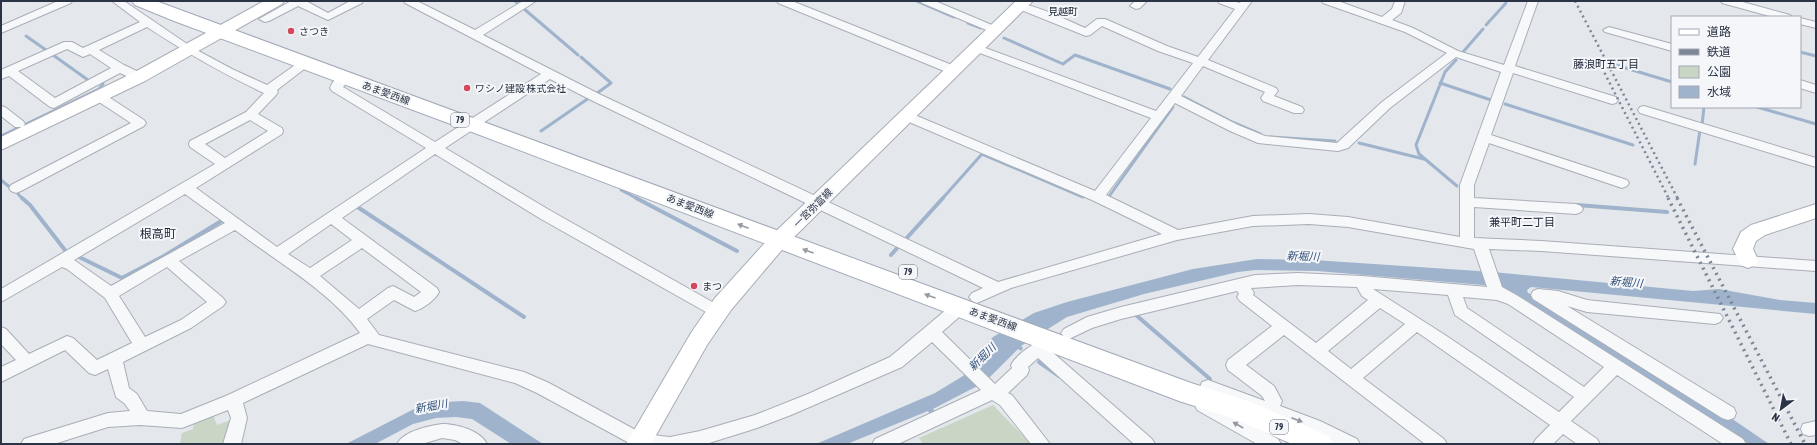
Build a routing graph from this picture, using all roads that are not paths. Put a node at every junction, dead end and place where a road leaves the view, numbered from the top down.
1 (67, 1) edge
2 (116, 1) edge
3 (141, 1) edge
4 (172, 1) edge
5 (276, 1) edge
6 (298, 1) edge
7 (358, 1) edge
8 (409, 1) edge
9 (531, 1) edge
10 (782, 1) edge
11 (926, 1) edge
12 (1223, 1) edge
13 (1327, 1) edge
14 (1400, 1) edge
15 (1533, 1) edge
16 (1726, 1) edge
17 (1022, 3) edge
18 (800, 4) edge
19 (1244, 4) edge
20 (1782, 16) edge
21 (266, 19) dead end
22 (1383, 21) junction
23 (1801, 21) edge
24 (148, 22) junction
25 (1816, 25) edge
26 (228, 28) junction
27 (1, 30) edge
28 (995, 30) junction
29 (1609, 30) dead end
30 (475, 35) junction
31 (976, 48) junction
32 (1671, 48) edge
33 (90, 49) junction
34 (189, 50) junction
35 (1454, 53) junction
36 (1201, 61) junction
37 (306, 63) junction
38 (120, 68) junction
39 (1508, 69) junction
40 (953, 70) junction
41 (6, 73) edge
42 (549, 74) junction
43 (140, 77) junction
44 (345, 78) junction
45 (1801, 84) edge
46 (1816, 89) edge
47 (269, 90) junction
48 (100, 97) junction
49 (1173, 97) junction
50 (1612, 100) dead end
51 (1, 110) edge
52 (1298, 110) dead end
53 (1644, 110) dead end
54 (250, 115) junction
55 (906, 116) junction
56 (1159, 116) junction
57 (476, 121) junction
58 (19, 124) dead end
59 (1484, 137) junction
60 (1, 144) edge
61 (436, 147) junction
62 (1816, 163) edge
63 (225, 164) junction
64 (1622, 183) dead end
65 (16, 188) dead end
66 (186, 188) junction
67 (1097, 197) junction
68 (1467, 202) junction
69 (817, 204) junction
70 (1576, 209) dead end
71 (1816, 211) edge
72 (331, 218) junction
73 (235, 224) junction
74 (786, 234) junction
75 (1177, 235) junction
76 (362, 241) junction
77 (1474, 244) junction
78 (277, 254) junction
79 (168, 260) junction
80 (1748, 260) junction
81 (61, 261) junction
82 (1816, 266) edge
83 (310, 275) junction
84 (1362, 282) junction
85 (1240, 284) junction
86 (1454, 290) junction
87 (1497, 292) junction
88 (110, 294) junction
89 (1538, 295) junction
90 (1, 296) edge
91 (978, 298) junction
92 (1379, 300) junction
93 (1518, 302) junction
94 (718, 312) junction
95 (358, 318) junction
96 (1715, 318) dead end
97 (1416, 324) junction
98 (1284, 326) junction
99 (932, 332) junction
100 (1, 333) edge
101 (371, 335) junction
102 (1054, 339) junction
103 (142, 346) junction
104 (1317, 351) junction
105 (114, 359) junction
106 (27, 362) junction
107 (1615, 366) junction
108 (1, 374) edge
109 (1352, 378) junction
110 (1198, 390) junction
111 (993, 392) junction
112 (1585, 396) junction
113 (234, 400) junction
114 (1270, 409) junction
115 (1728, 413) dead end
116 (140, 418) junction
117 (1561, 423) junction
118 (640, 443) edge
119 (30, 444) edge
120 (232, 444) edge
121 (406, 444) edge
122 (478, 444) edge
123 (669, 444) edge
124 (881, 444) edge
125 (1041, 444) edge
126 (1146, 444) edge
127 (1272, 444) edge
128 (1320, 444) edge
129 (1352, 444) edge
130 (1438, 444) edge
131 (1542, 444) edge
132 (1591, 444) edge
133 (1737, 444) edge

1 - 27 street
2 - 24 street
3 - 26 main road, あま愛西線 / 79
4 - 26 main road, あま愛西線 / 79
5 - 26 main road
6 - 7 street
6 - 21 street
8 - 30 street
9 - 30 street
10 - 18 street
11 - 28 street
12 - 19 street
13 - 22 street
14 - 22 street
15 - 39 street
16 - 20 street
17 - 28 main road, 一宮弥富線
17 - 36 street
18 - 40 street
19 - 36 street
22 - 35 street
23 - 25 street
24 - 33 street
24 - 34 street
26 - 34 main road
26 - 37 main road, あま愛西線 / 79
26 - 57 main road, あま愛西線 / 79
28 - 31 main road, 一宮弥富線
29 - 32 street
30 - 42 street
31 - 40 main road, 一宮弥富線
31 - 56 street
33 - 38 street
33 - 41 street
34 - 43 main road
34 - 47 street
35 - 39 street
35 - 49 street
36 - 49 street
36 - 52 street
37 - 44 main road, あま愛西線 / 79
37 - 47 street
38 - 41 street
38 - 43 street
39 - 50 street
39 - 59 street
40 - 55 main road, 一宮弥富線
42 - 57 street
42 - 69 street
43 - 48 main road
44 - 57 main road, あま愛西線 / 79
44 - 61 street
45 - 46 street
47 - 54 street
48 - 60 main road
48 - 65 street
49 - 56 street
51 - 58 street
53 - 62 street
54 - 63 street
54 - 63 street
55 - 67 street
55 - 69 main road, 一宮弥富線
56 - 67 street
57 - 61 street
57 - 74 main road, あま愛西線 / 79
59 - 64 street
59 - 68 street
61 - 72 street
61 - 94 street
63 - 66 street
66 - 73 street
66 - 81 street
67 - 75 street
68 - 70 street
68 - 77 street
69 - 74 main road, 一宮弥富線
69 - 91 street
71 - 80 main road
72 - 76 street
72 - 78 street
73 - 78 street
73 - 79 street
74 - 91 main road, あま愛西線 / 79
74 - 94 main road, 一宮弥富線
75 - 77 street
75 - 91 street
76 - 83 street
76 - 95 street
77 - 80 street
77 - 87 street
78 - 83 street
79 - 88 street
79 - 103 street
80 - 82 street
81 - 88 street
81 - 90 street
83 - 95 street
84 - 85 street
84 - 86 street
84 - 92 street
85 - 98 street
85 - 102 street
86 - 87 street
86 - 112 street
87 - 93 street
88 - 103 street
89 - 93 street
89 - 96 street
89 - 115 street
91 - 99 street
91 - 102 main road, あま愛西線 / 79
92 - 97 street
92 - 104 street
93 - 107 street
94 - 118 main road, 一宮弥富線
95 - 101 street
97 - 109 street
97 - 117 street
98 - 104 street
98 - 114 street
99 - 111 street
99 - 123 street
100 - 106 street
101 - 113 street
101 - 118 street
102 - 110 main road, あま愛西線 / 79
102 - 111 street
102 - 126 street
103 - 105 street
104 - 109 street
105 - 106 street
105 - 116 street
106 - 108 street
107 - 112 street
107 - 133 street
109 - 130 street
110 - 114 street
127 -> 110 street
110 - 128 main road, あま愛西線 / 79
111 - 124 street
111 - 125 street
112 - 117 street
113 - 116 street
113 - 120 street
114 -> 129 street
116 - 119 street
117 - 131 street
117 - 132 street
118 - 123 street
121 - 122 street

